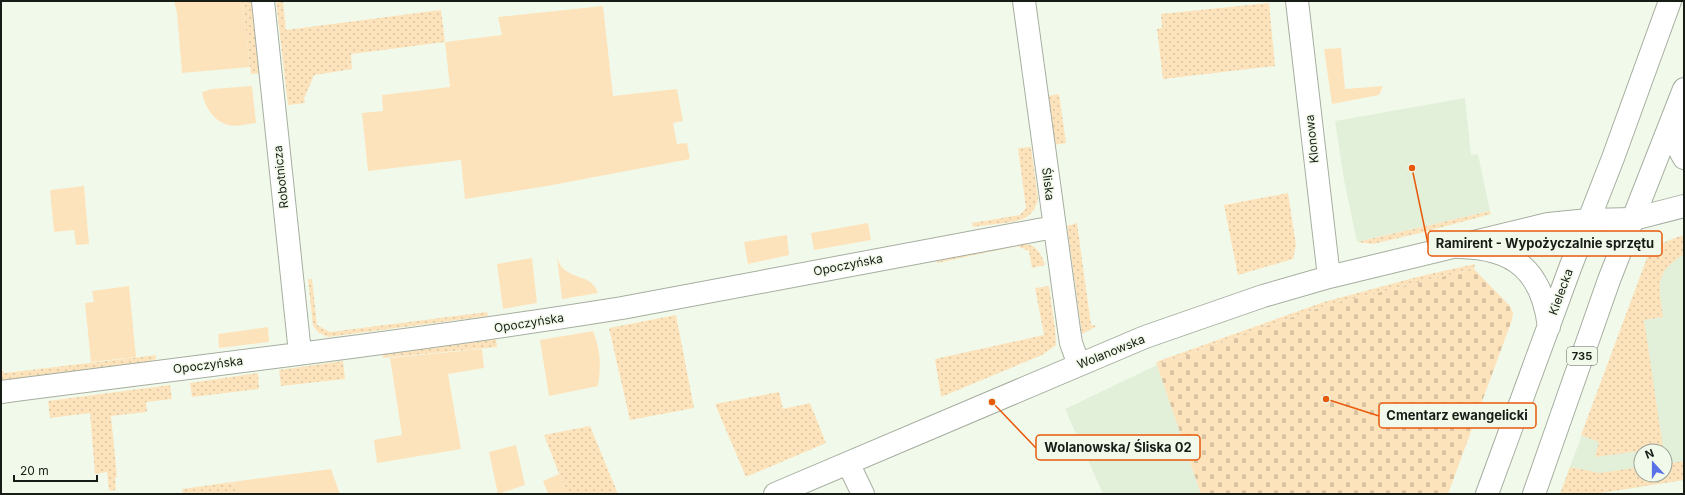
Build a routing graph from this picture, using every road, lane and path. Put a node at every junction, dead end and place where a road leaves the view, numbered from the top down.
1 (263, 1) edge
2 (1024, 1) edge
3 (1297, 1) edge
4 (1670, 1) edge
5 (1684, 89) edge
6 (1674, 115) junction
7 (1684, 158) edge
8 (1684, 206) edge
9 (1632, 219) junction
10 (1587, 226) junction
11 (1054, 227) junction
12 (1459, 247) junction
13 (1329, 278) junction
14 (1549, 327) junction
15 (300, 353) junction
16 (1079, 365) junction
17 (1, 392) edge
18 (848, 463) junction
19 (775, 494) edge
20 (863, 494) edge
21 (1487, 494) edge
22 (1534, 494) edge

1 - 15 street, Robotnicza
2 - 11 street, Śliska
3 - 13 street, Klonowa
4 - 10 street, Kielecka
5 - 6 street, 735
6 - 7 street
6 - 9 street, 735
8 - 9 street, Wolanowska
9 - 10 street, Wolanowska
9 - 22 street, 735
10 - 12 street, Wolanowska
10 - 14 street, Kielecka
11 - 15 street, Opoczyńska
11 - 16 street, Śliska
12 - 13 street, Wolanowska
12 - 14 street
13 - 16 street, Wolanowska
14 - 21 street, Kielecka
15 - 17 street, Opoczyńska
16 - 18 street, Wolanowska
18 - 19 street, Wolanowska
18 - 20 street

